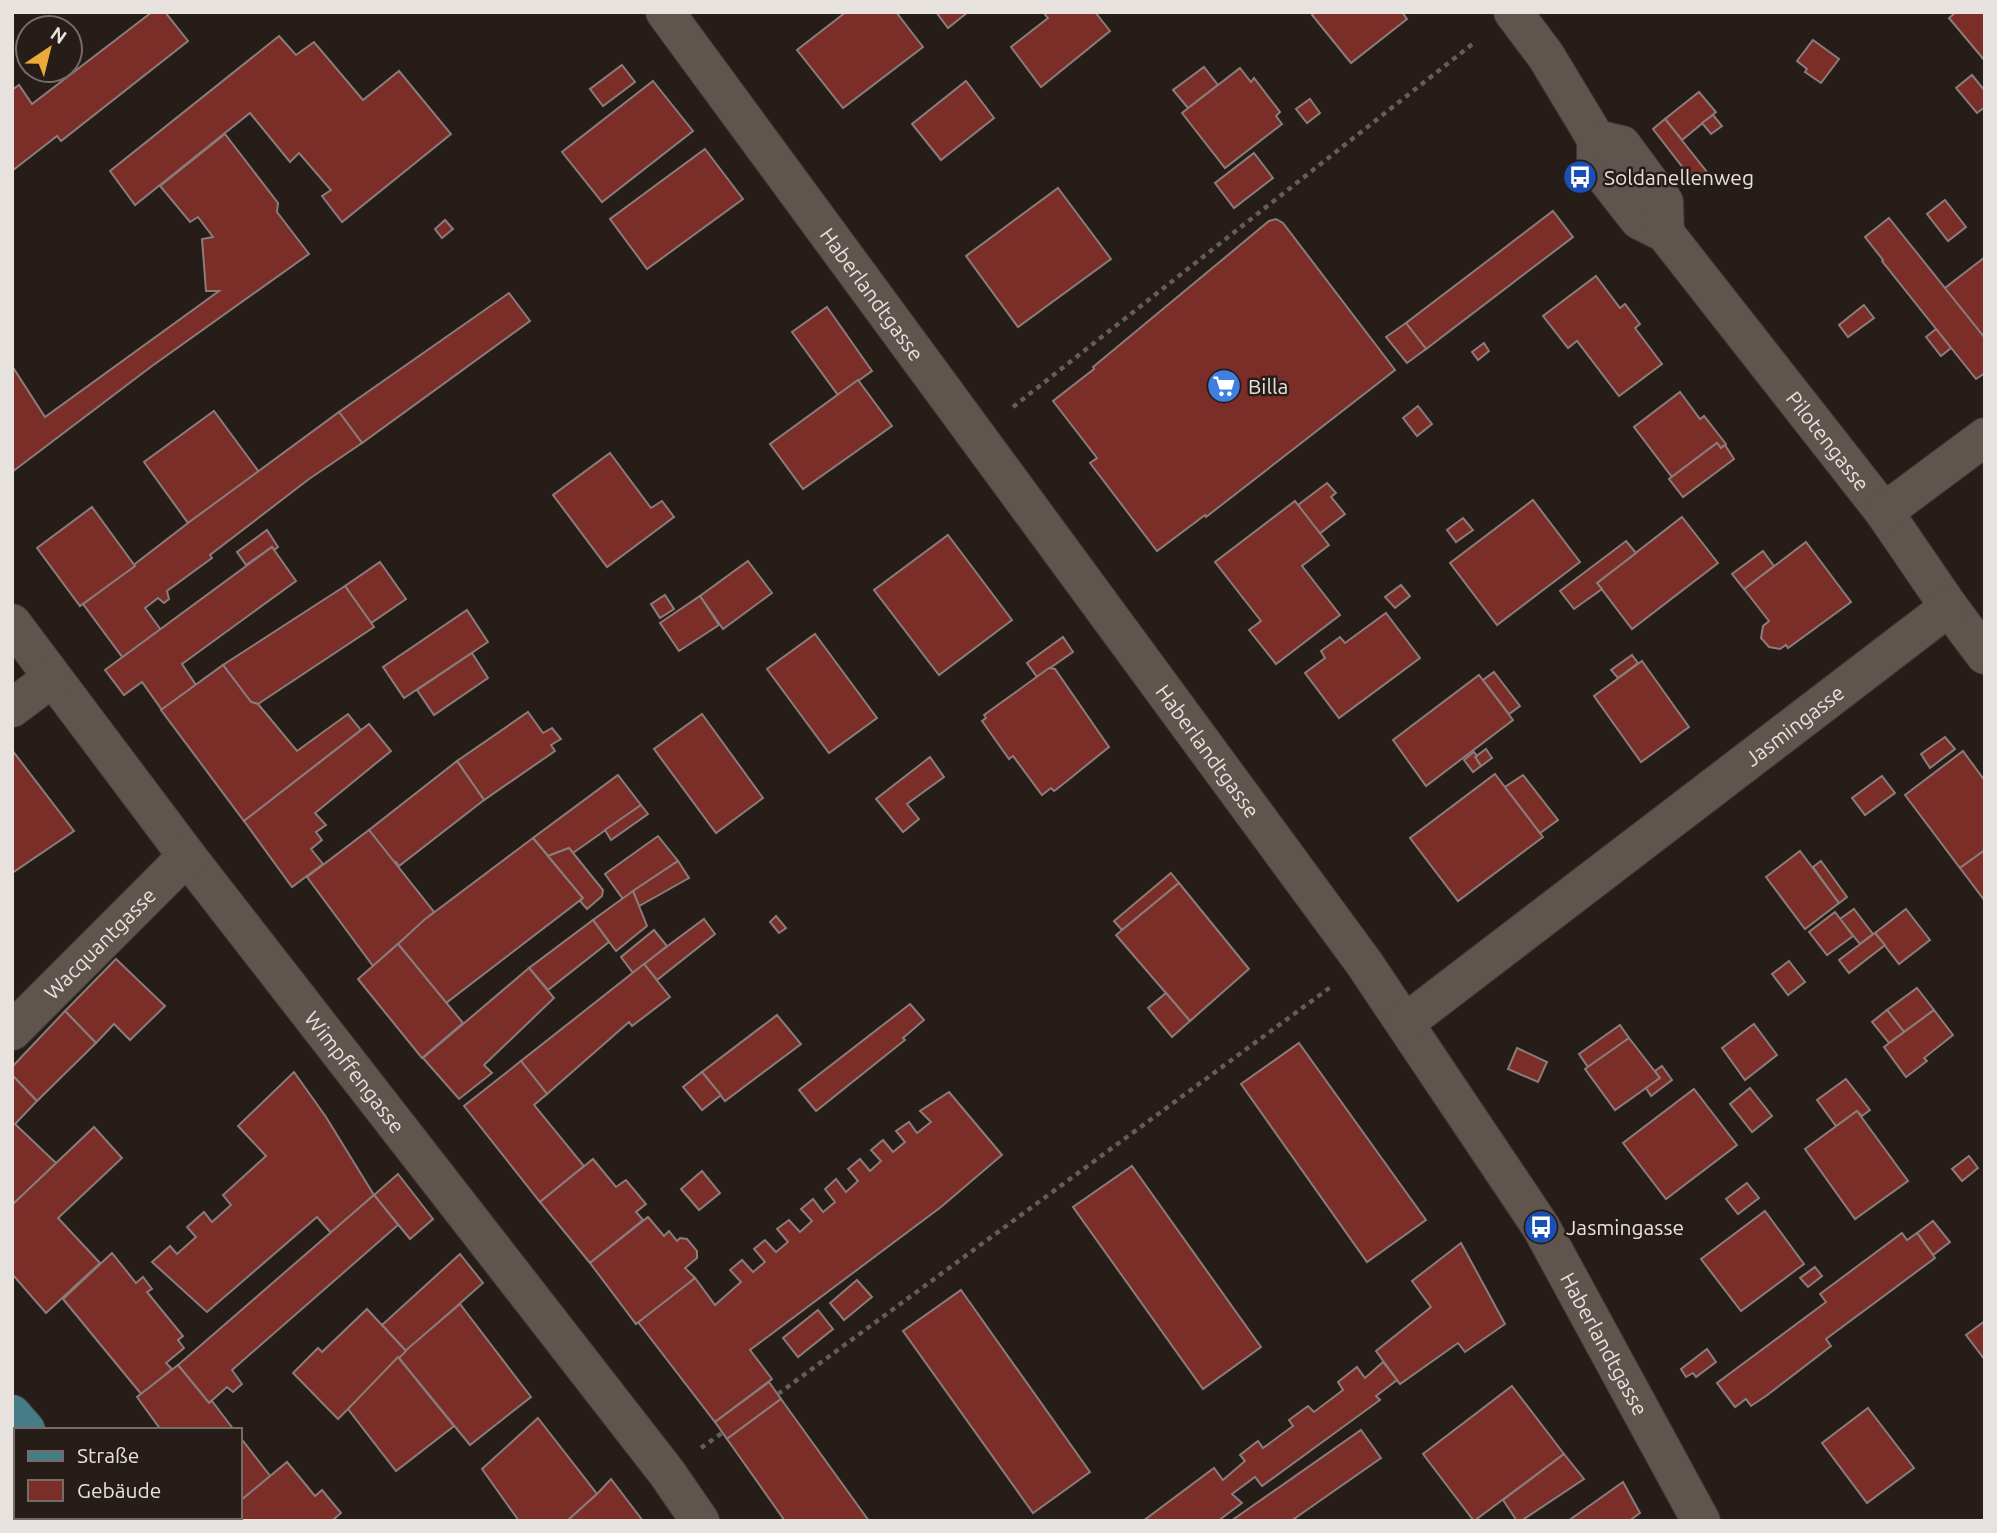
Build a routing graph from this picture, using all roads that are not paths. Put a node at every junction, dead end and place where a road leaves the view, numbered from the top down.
1 (665, 12) edge
2 (1513, 12) edge
3 (1985, 437) edge
4 (1884, 512) junction
5 (1949, 607) junction
6 (12, 622) edge
7 (1985, 655) edge
8 (52, 678) junction
9 (12, 708) edge
10 (187, 856) junction
11 (1405, 1023) junction
12 (12, 1031) edge
13 (12, 1414) edge
14 (24, 1428) edge
15 (699, 1521) edge
16 (1701, 1521) edge

1 - 11 street, Haberlandtgasse
2 - 4 street, Pilotengasse
3 - 4 street
4 - 5 street, Pilotengasse
5 - 7 street, Pilotengasse
5 - 11 street, Jasmingasse
6 - 8 street, Wimpffengasse
8 - 9 street
8 - 10 street, Wimpffengasse
10 - 12 street, Wacquantgasse
10 - 15 street, Wimpffengasse
11 - 16 street, Haberlandtgasse
13 - 14 main road

